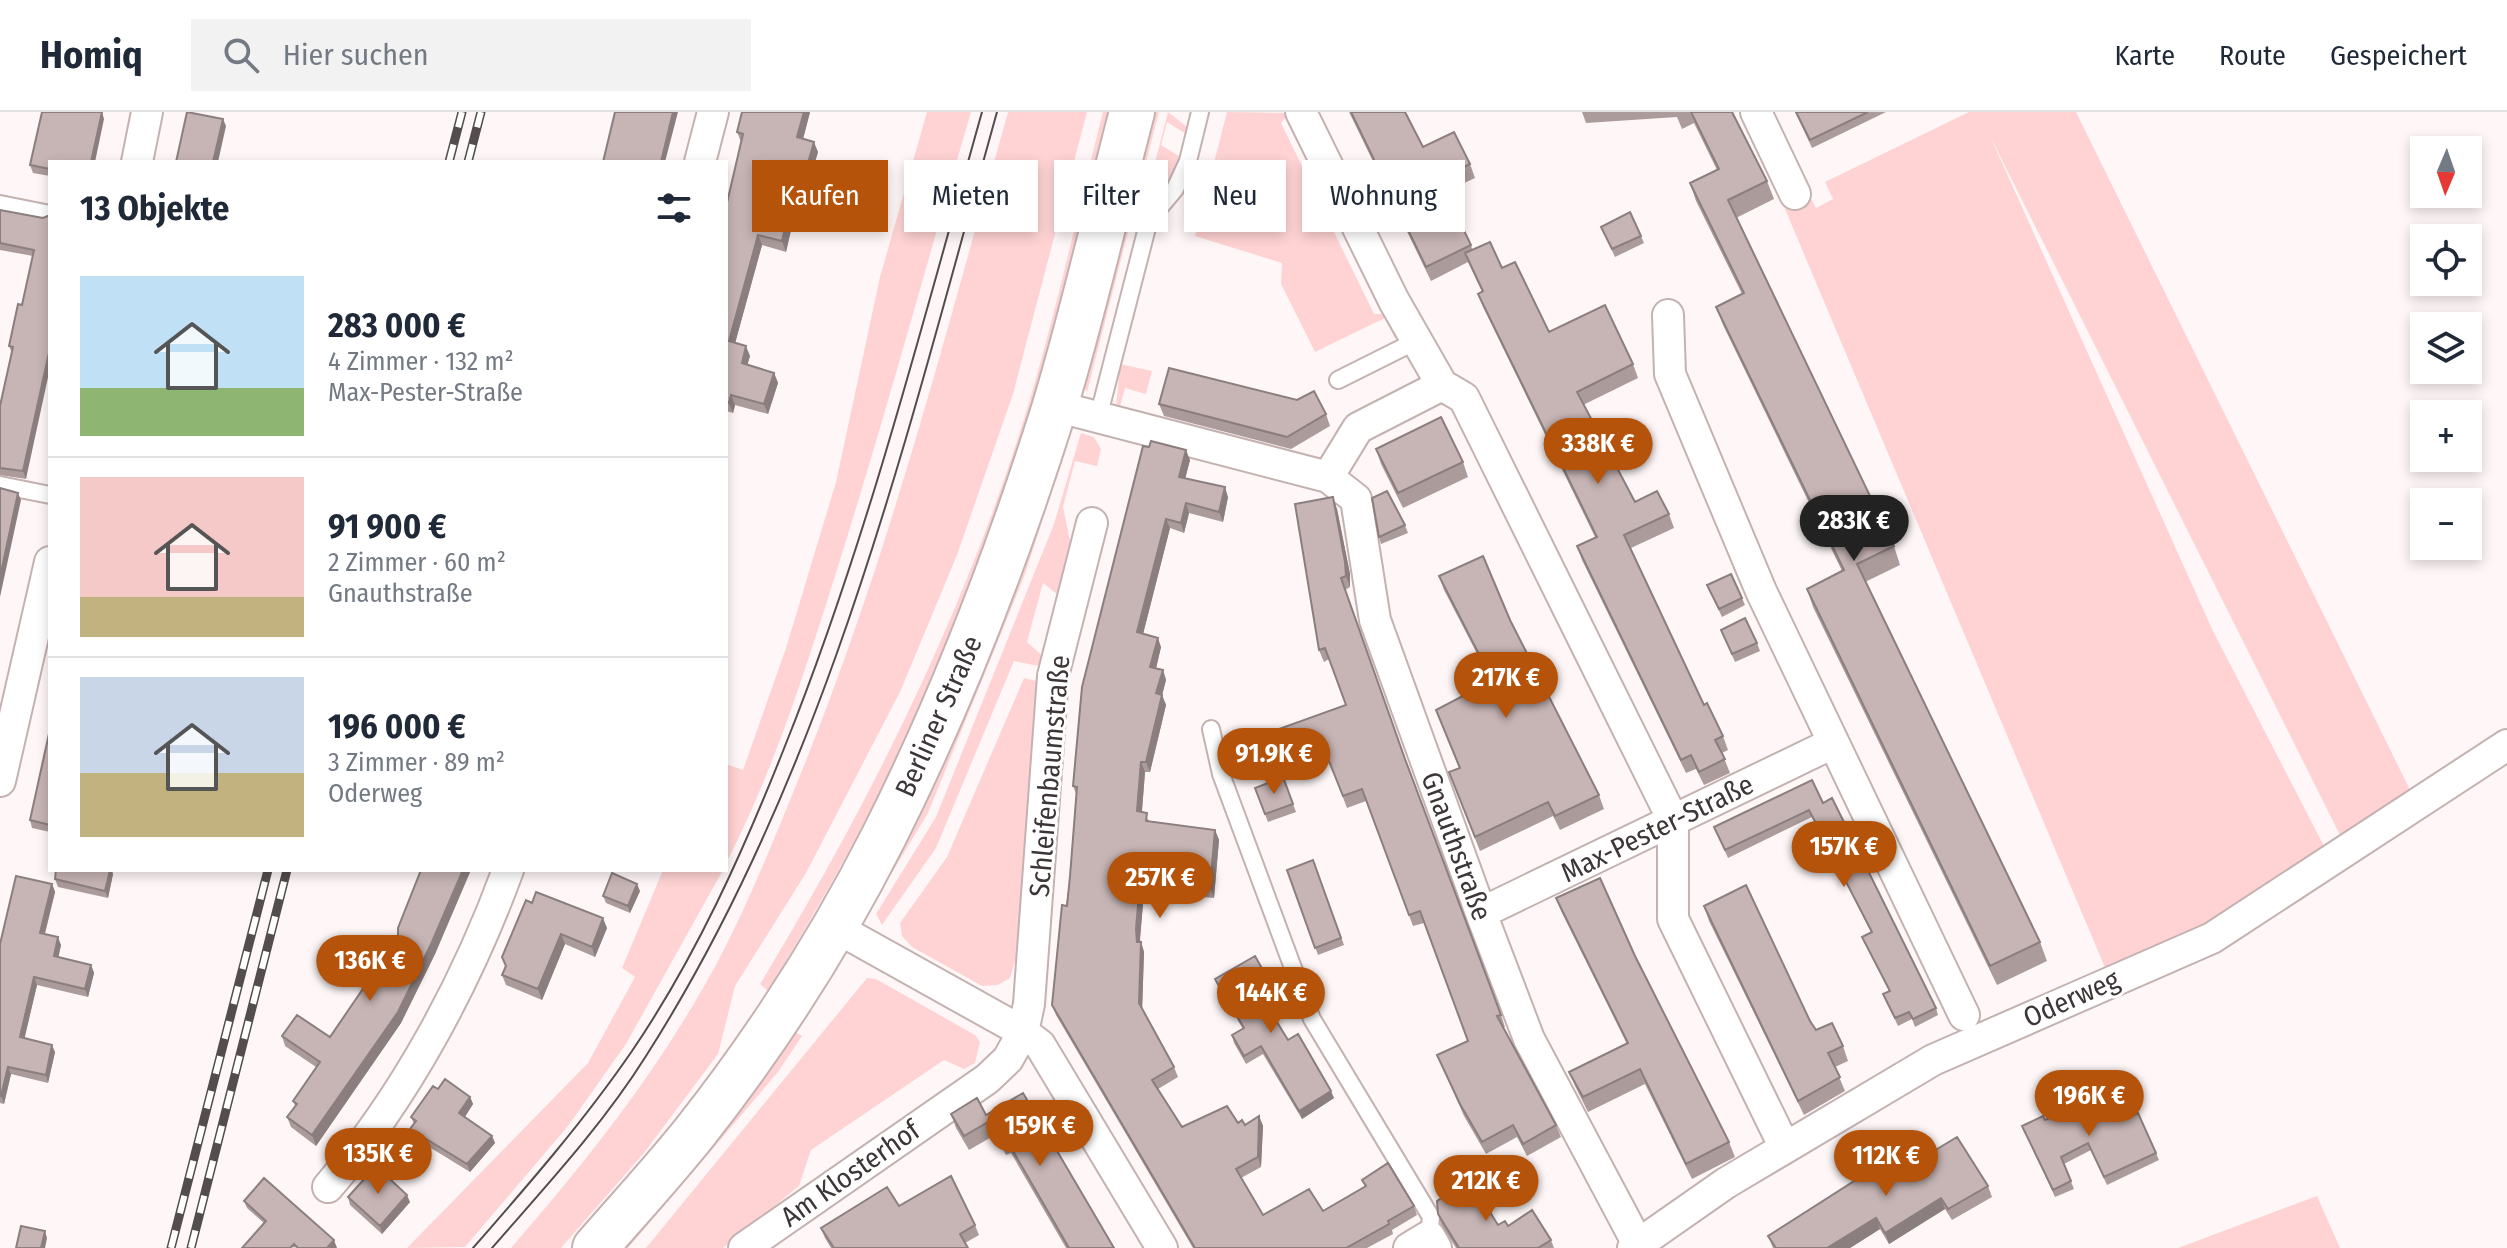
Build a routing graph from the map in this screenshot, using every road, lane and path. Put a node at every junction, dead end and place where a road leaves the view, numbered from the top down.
1 (147, 112) edge
2 (713, 112) edge
3 (1132, 112) edge
4 (1200, 112) edge
5 (1301, 112) edge
6 (1756, 112) edge
7 (137, 160) edge
8 (701, 160) edge
9 (1795, 194) dead end
10 (0, 204) edge
11 (48, 214) edge
12 (1668, 315) dead end
13 (1418, 340) junction
14 (1338, 380) dead end
15 (1442, 385) junction
16 (1055, 406) junction
17 (1098, 418) junction
18 (1328, 477) junction
19 (0, 485) edge
20 (48, 495) edge
21 (1092, 523) dead end
22 (48, 571) edge
23 (1211, 729) dead end
24 (1833, 743) junction
25 (2507, 745) edge
26 (0, 781) edge
27 (1673, 820) junction
28 (507, 872) edge
29 (1481, 913) junction
30 (833, 926) junction
31 (1964, 1015) dead end
32 (1023, 1032) junction
33 (1785, 1148) junction
34 (328, 1187) dead end
35 (1424, 1244) edge
36 (1637, 1247) edge
37 (595, 1248) edge
38 (744, 1248) edge
39 (1162, 1248) edge

1 - 7 street
2 - 8 street
3 - 16 main road, Berliner Straße
4 - 17 lane
5 - 13 street
6 - 9 street
10 - 11 lane
12 - 24 street
13 - 14 lane
13 - 15 street
15 - 18 street
15 - 27 street
16 - 17 street, Gnauthstraße
16 - 30 main road, Berliner Straße
17 - 18 street, Gnauthstraße
18 - 29 street, Gnauthstraße
19 - 20 lane
21 - 32 street, Schleifenbaumstraße
22 - 26 street
23 - 35 lane
24 - 27 street, Max-Pester-Straße
24 - 31 street
25 - 33 street, Oderweg
27 - 29 street, Max-Pester-Straße
27 - 33 street
28 - 34 street
29 - 36 street, Gnauthstraße
30 - 32 street
30 - 37 main road, Berliner Straße
32 - 38 street, Am Klosterhof
32 - 39 street
33 - 36 street, Oderweg

